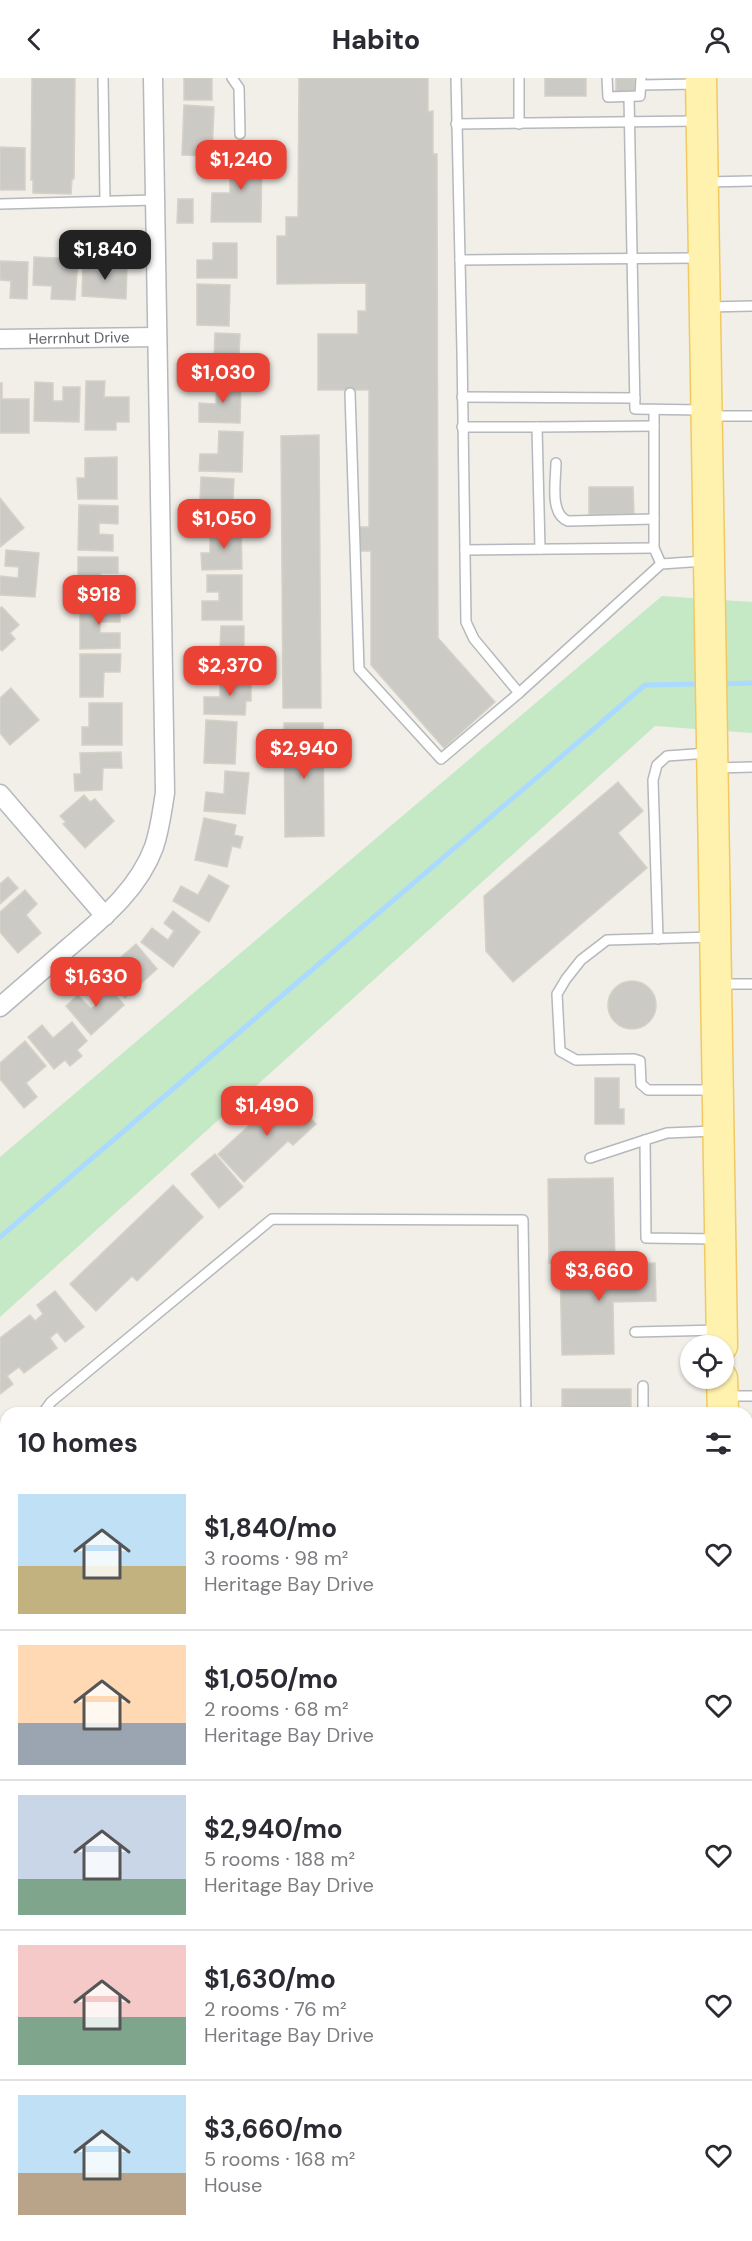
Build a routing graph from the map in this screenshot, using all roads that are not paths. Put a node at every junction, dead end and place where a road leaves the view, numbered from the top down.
1 (104, 78) edge
2 (153, 78) edge
3 (232, 78) edge
4 (456, 78) edge
5 (519, 78) edge
6 (607, 78) edge
7 (641, 81) edge
8 (701, 81) edge
9 (629, 97) junction
10 (702, 121) junction
11 (630, 122) junction
12 (456, 124) junction
13 (519, 124) junction
14 (240, 134) dead end
15 (752, 181) edge
16 (704, 183) junction
17 (155, 200) junction
18 (105, 201) junction
19 (0, 204) edge
20 (632, 258) junction
21 (705, 258) junction
22 (460, 260) junction
23 (752, 306) edge
24 (705, 307) junction
25 (157, 337) junction
26 (0, 339) edge
27 (350, 393) dead end
28 (462, 398) junction
29 (635, 398) junction
30 (654, 410) junction
31 (707, 413) junction
32 (752, 416) edge
33 (654, 426) junction
34 (462, 427) junction
35 (537, 427) junction
36 (556, 463) dead end
37 (654, 519) junction
38 (654, 548) junction
39 (540, 549) junction
40 (465, 550) junction
41 (708, 561) junction
42 (661, 564) junction
43 (519, 693) junction
44 (711, 749) junction
45 (752, 767) edge
46 (0, 794) edge
47 (105, 916) junction
48 (714, 937) junction
49 (658, 939) junction
50 (715, 984) junction
51 (752, 984) edge
52 (0, 1007) edge
53 (717, 1090) junction
54 (718, 1131) junction
55 (645, 1140) junction
56 (590, 1158) dead end
57 (720, 1239) junction
58 (635, 1332) dead end
59 (680, 1335) edge
60 (721, 1335) edge
61 (644, 1386) dead end
62 (722, 1396) edge
63 (752, 1396) edge
64 (47, 1407) edge
65 (526, 1407) edge
66 (643, 1407) edge

1 - 18 lane
2 - 17 street
3 - 14 lane
4 - 12 lane
5 - 13 lane
6 - 9 lane
7 - 8 lane
7 - 9 lane
8 - 10 main road
9 - 11 lane
10 - 11 lane
10 - 16 main road
11 - 13 lane
11 - 20 lane
12 - 13 lane
12 - 22 lane
15 - 16 lane
16 - 21 main road
17 - 18 lane
17 - 25 street
18 - 19 lane
20 - 21 lane
20 - 22 lane
20 - 29 lane
21 - 24 main road
22 - 28 lane
23 - 24 lane
24 - 31 main road
25 - 26 street, Herrnhut Drive
25 - 47 street
27 - 43 lane
28 - 29 lane
28 - 34 lane
29 - 30 lane
30 - 31 lane
30 - 33 lane
31 - 32 lane
31 - 41 main road
33 - 35 lane
33 - 37 lane
34 - 35 lane
34 - 40 lane
35 - 39 lane
36 - 37 lane
37 - 38 lane
38 - 39 lane
38 - 42 lane
39 - 40 lane
40 - 43 lane
41 - 42 lane
41 - 44 main road
42 - 43 lane
44 - 45 lane
44 - 48 main road
44 - 49 lane
46 - 47 street
47 - 52 street
48 - 49 lane
48 - 50 main road
49 - 53 lane
50 - 51 lane
50 - 53 main road
53 - 54 main road
54 - 55 lane
54 - 57 main road
55 - 56 lane
55 - 57 lane
57 - 60 main road
58 - 59 lane
61 - 66 lane
62 - 63 lane
64 - 65 lane

